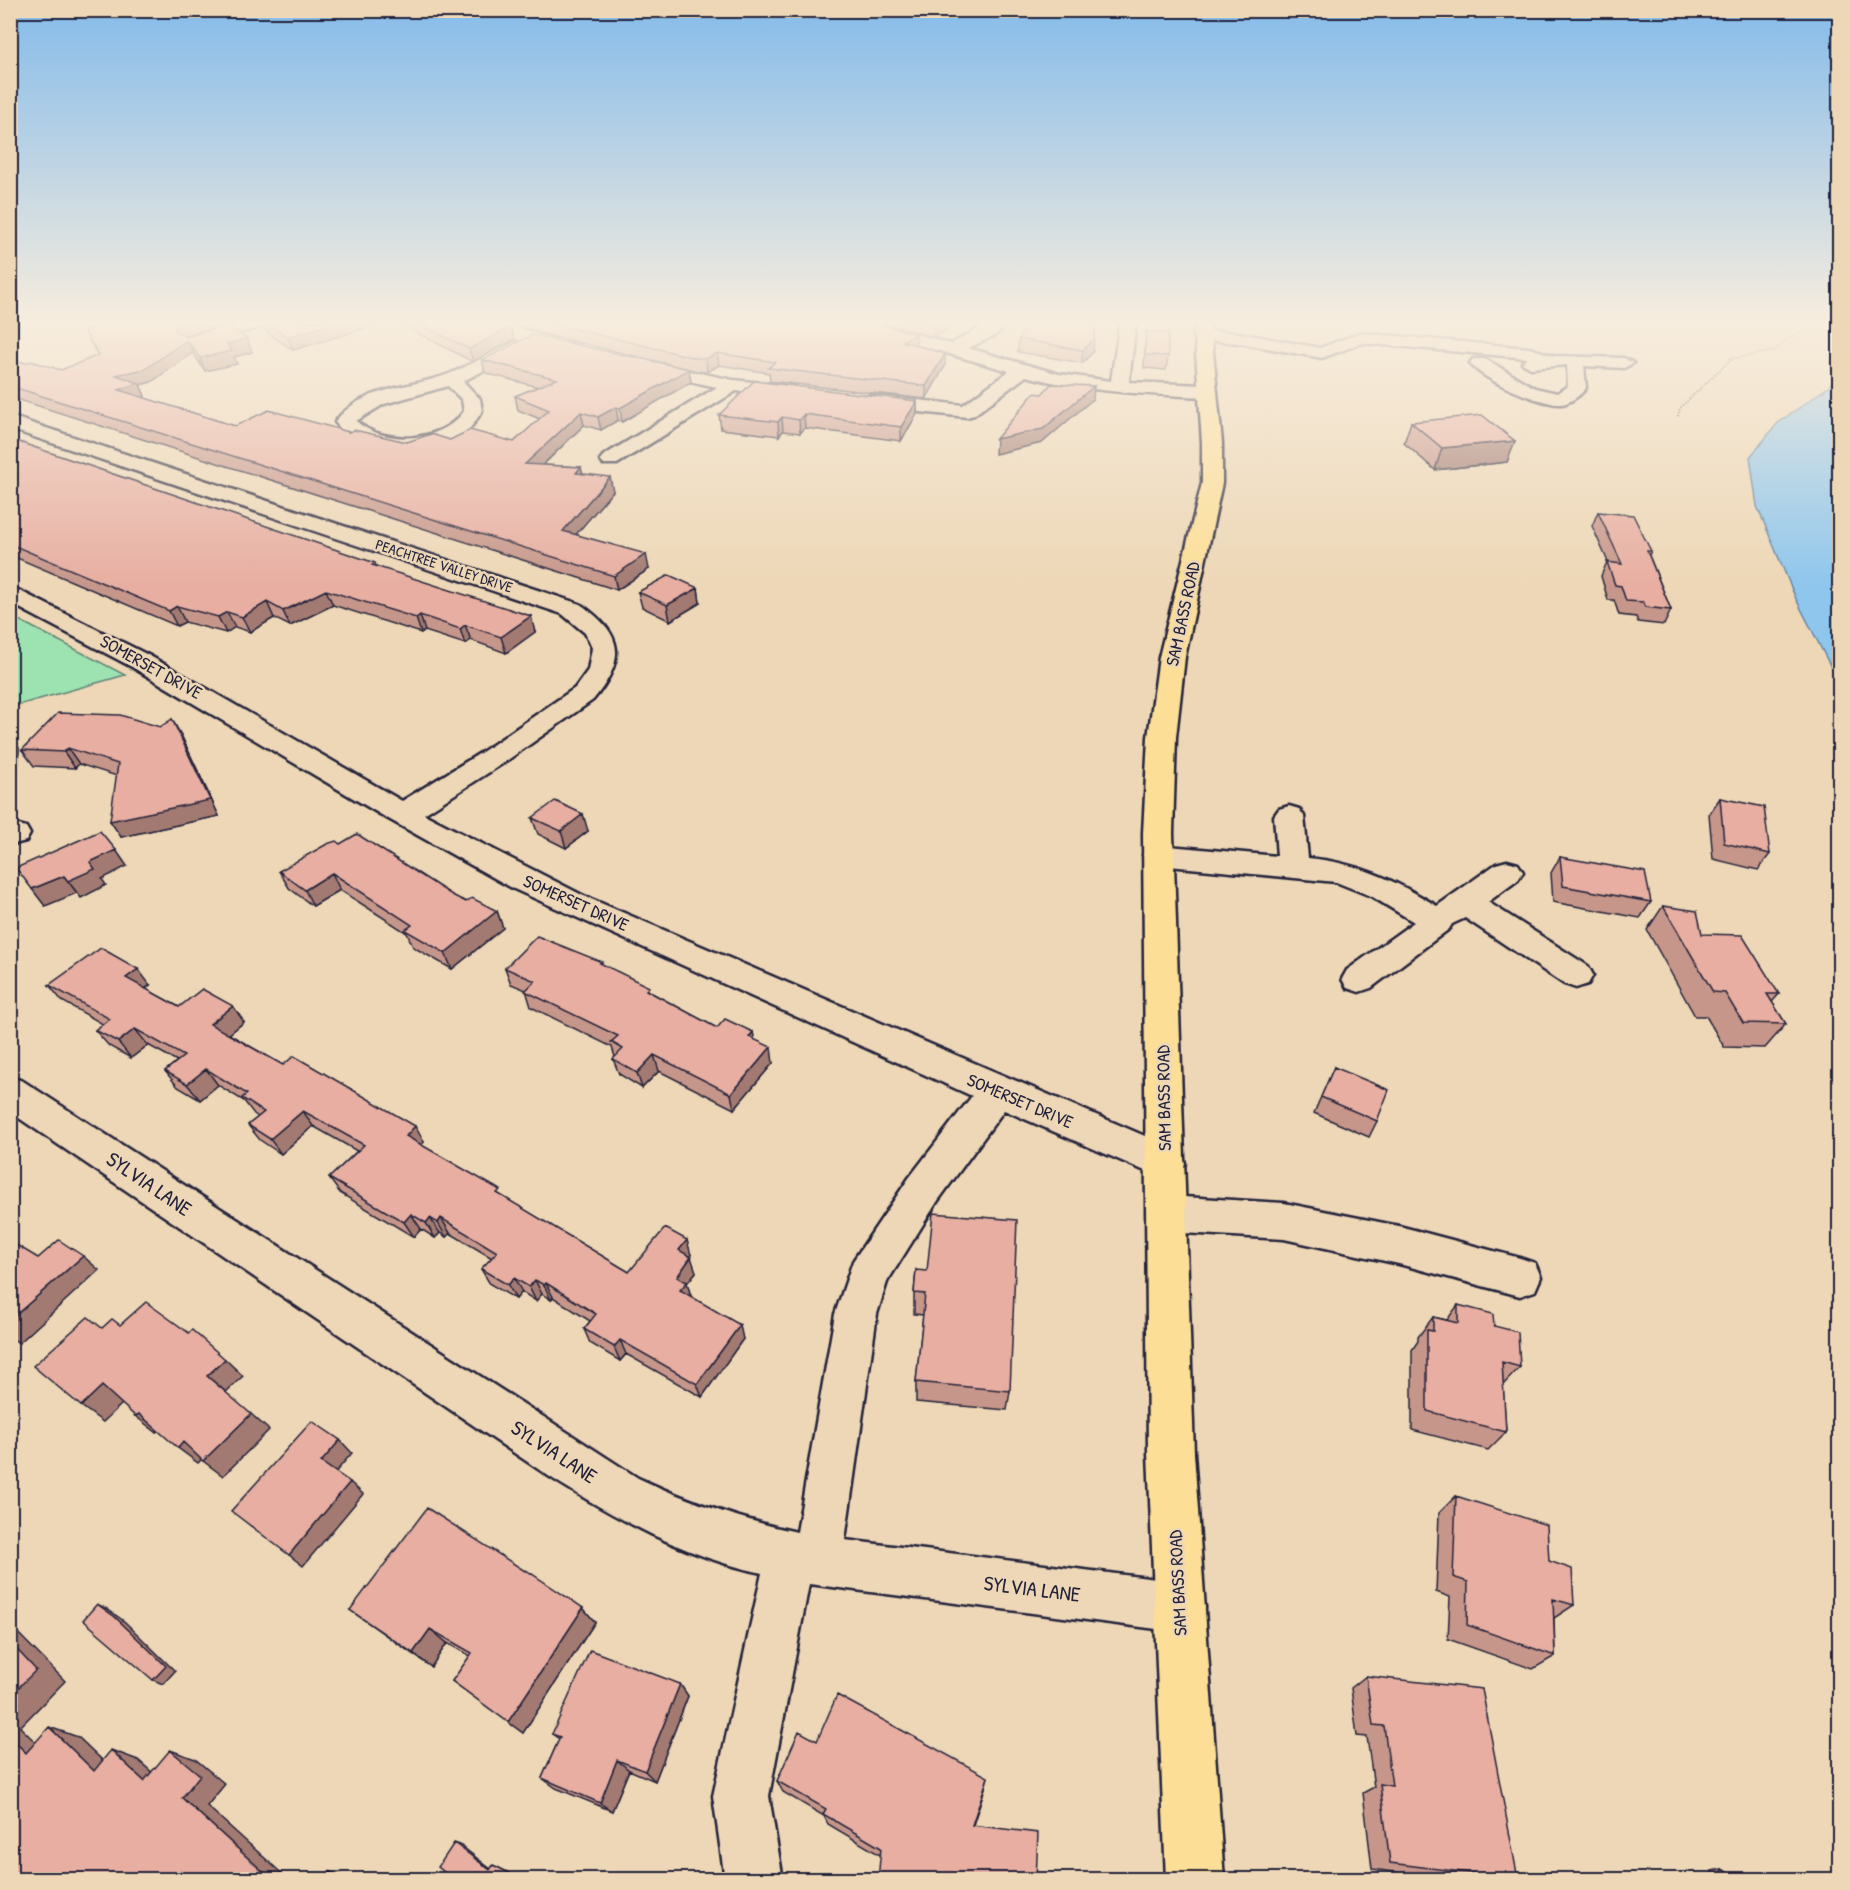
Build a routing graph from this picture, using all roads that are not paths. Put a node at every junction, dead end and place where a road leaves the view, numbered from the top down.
1 (361, 409) edge
2 (473, 409) edge
3 (693, 409) edge
4 (950, 409) edge
5 (969, 409) edge
6 (1207, 409) edge
7 (10, 422) edge
8 (610, 460) dead end
9 (10, 593) edge
10 (405, 813) junction
11 (1289, 816) dead end
12 (1158, 855) junction
13 (1294, 868) junction
14 (1507, 872) dead end
15 (1466, 903) junction
16 (1438, 921) junction
17 (1576, 975) dead end
18 (1359, 979) dead end
19 (997, 1091) junction
20 (10, 1092) edge
21 (1166, 1163) junction
22 (1167, 1214) junction
23 (1520, 1277) dead end
24 (803, 1558) junction
25 (1180, 1607) junction
26 (754, 1880) edge
27 (1195, 1880) edge

1 - 2 street
3 - 8 street
4 - 5 street
6 - 12 main road, SAM BASS ROAD
7 - 10 street, PEACHTREE VALLEY DRIVE
9 - 10 street, SOMERSET DRIVE
10 - 19 street, SOMERSET DRIVE
11 - 13 street
12 - 13 street
12 - 21 main road, SAM BASS ROAD
13 - 16 street
14 - 15 street
15 - 16 street
15 - 17 street
16 - 18 street
19 - 21 street, SOMERSET DRIVE
19 - 24 street
20 - 24 street, SYLVIA LANE
21 - 22 main road, SAM BASS ROAD
22 - 23 street
22 - 25 main road, SAM BASS ROAD
24 - 25 street, SYLVIA LANE
24 - 26 street
25 - 27 main road, SAM BASS ROAD

